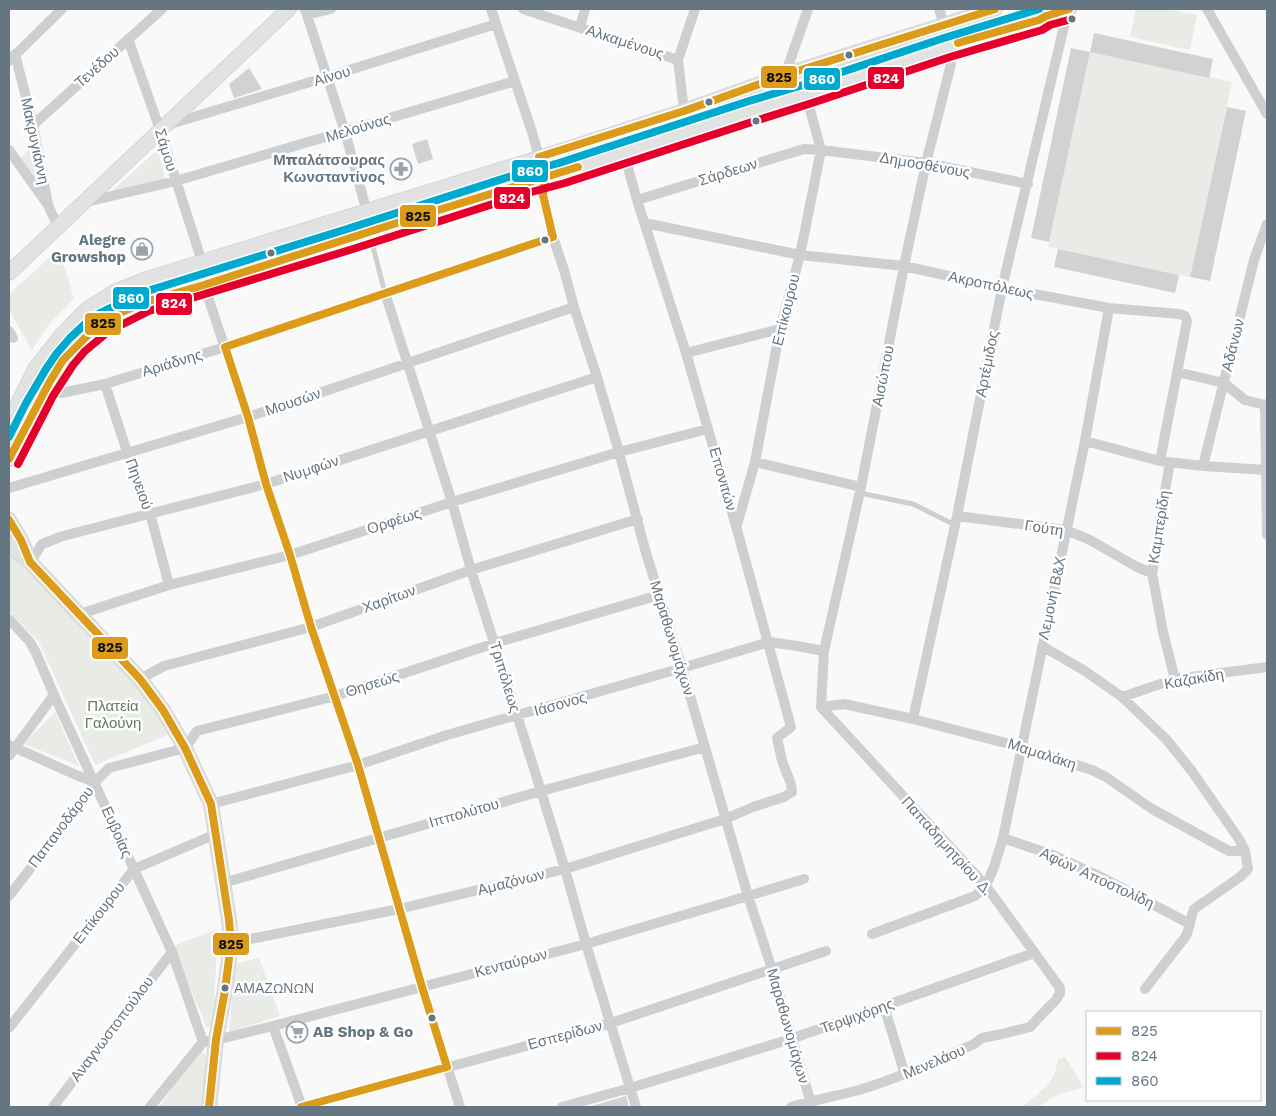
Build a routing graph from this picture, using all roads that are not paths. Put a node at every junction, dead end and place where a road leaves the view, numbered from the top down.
1 (62, 9) edge
2 (162, 9) edge
3 (289, 9) edge
4 (331, 9) edge
5 (491, 9) edge
6 (523, 9) edge
7 (585, 9) edge
8 (695, 9) edge
9 (808, 9) edge
10 (939, 9) edge
11 (995, 9) edge
12 (1207, 9) edge
13 (1066, 10) edge
14 (306, 12) edge
15 (496, 24) junction
16 (944, 26) junction
17 (580, 27) junction
18 (128, 40) junction
19 (947, 47) junction
20 (11, 56) edge
21 (678, 60) junction
22 (785, 75) junction
23 (327, 77) junction
24 (515, 81) junction
25 (806, 95) junction
26 (684, 111) junction
27 (1267, 114) edge
28 (33, 125) junction
29 (163, 128) junction
30 (344, 132) junction
31 (9, 150) edge
32 (821, 150) junction
33 (624, 153) junction
34 (926, 163) junction
35 (542, 167) junction
36 (176, 181) junction
37 (1028, 184) junction
38 (637, 200) junction
39 (84, 202) junction
40 (48, 205) junction
41 (367, 212) junction
42 (645, 223) junction
43 (1267, 224) edge
44 (58, 227) junction
45 (553, 237) junction
46 (373, 247) dead end
47 (800, 255) junction
48 (202, 262) junction
49 (904, 266) junction
50 (9, 273) edge
51 (204, 285) junction
52 (1002, 288) junction
53 (385, 293) junction
54 (574, 307) junction
55 (1109, 308) junction
56 (780, 328) junction
57 (225, 347) junction
58 (686, 353) junction
59 (407, 363) junction
60 (1177, 372) junction
61 (597, 377) junction
62 (49, 383) junction
63 (1224, 383) junction
64 (105, 384) junction
65 (1266, 405) edge
66 (248, 417) junction
67 (9, 422) edge
68 (1266, 425) edge
69 (708, 429) junction
70 (429, 431) junction
71 (1085, 441) junction
72 (127, 452) junction
73 (620, 452) junction
74 (9, 460) edge
75 (1165, 461) junction
76 (755, 462) junction
77 (1203, 466) junction
78 (1266, 470) junction
79 (266, 484) junction
80 (9, 488) edge
81 (860, 490) junction
82 (452, 502) junction
83 (150, 514) junction
84 (638, 519) junction
85 (9, 520) edge
86 (956, 520) junction
87 (736, 526) junction
88 (1066, 530) junction
89 (1267, 535) edge
90 (9, 545) edge
91 (290, 555) junction
92 (30, 562) junction
93 (472, 570) junction
94 (1152, 572) junction
95 (169, 585) junction
96 (659, 595) junction
97 (80, 614) junction
98 (9, 619) edge
99 (311, 627) junction
100 (768, 642) junction
101 (495, 643) junction
102 (1042, 646) junction
103 (824, 651) junction
104 (1267, 667) edge
105 (682, 668) junction
106 (140, 679) junction
107 (1175, 679) junction
108 (54, 695) junction
109 (335, 696) junction
110 (1122, 697) junction
111 (820, 707) junction
112 (518, 716) junction
113 (913, 719) junction
114 (705, 747) junction
115 (1022, 747) junction
116 (184, 748) junction
117 (11, 750) edge
118 (358, 765) junction
119 (95, 782) junction
120 (541, 791) junction
121 (784, 797) joint
122 (211, 804) junction
123 (726, 819) junction
124 (216, 834) junction
125 (378, 837) junction
126 (1003, 838) junction
127 (1245, 852) junction
128 (134, 869) junction
129 (565, 869) junction
130 (804, 878) dead end
131 (223, 883) junction
132 (986, 886) junction
133 (9, 896) edge
134 (748, 896) junction
135 (399, 909) junction
136 (1190, 924) junction
137 (872, 934) dead end
138 (231, 944) junction
139 (586, 944) junction
140 (826, 951) dead end
141 (172, 952) junction
142 (1034, 953) junction
143 (772, 970) junction
144 (422, 987) junction
145 (1145, 989) dead end
146 (1060, 993) joint
147 (884, 1006) junction
148 (611, 1023) junction
149 (274, 1026) junction
150 (9, 1028) edge
151 (792, 1039) junction
152 (210, 1041) junction
153 (448, 1067) junction
154 (905, 1075) junction
155 (630, 1088) junction
156 (811, 1104) edge
157 (53, 1107) edge
158 (150, 1107) edge
159 (209, 1107) edge
160 (302, 1107) edge
161 (460, 1107) edge
162 (562, 1107) edge
163 (636, 1107) edge
164 (791, 1107) edge

1 - 20 street
2 - 18 street, Τενέδου
3 - 29 main road
4 - 14 street
5 - 15 street
6 - 17 street, Αλκαμένους
7 - 17 street
8 - 21 street
9 - 22 street
10 - 16 street
11 - 16 main road
12 - 27 street
13 - 19 main road
13 - 37 street, Αρτέμιδος
14 - 23 street
15 - 23 street, Αίνου
15 - 24 street
16 - 22 main road
17 - 21 street, Αλκαμένους
18 - 28 street, Τενέδου
18 - 29 street, Σάμου
19 - 25 main road
19 - 34 street, Αισώπου
20 - 28 street, Μακρυγιάννη
21 - 26 street, Αλκαμένους
22 - 26 main road
23 - 29 street, Αίνου
23 - 30 street
24 - 30 street, Μελούνας
24 - 35 street
25 - 32 street, Επίκουρου
25 - 33 main road
26 - 35 main road
28 - 40 street, Μακρυγιάννη
29 - 36 street, Σάμου
29 - 39 main road
30 - 36 street, Μελούνας
30 - 41 street
31 - 40 street
32 - 34 street, Δημοσθένους
32 - 38 street, Σάρδεων
32 - 47 street, Επίκουρου
33 - 35 main road
33 - 38 street, Επονιτών
34 - 37 street, Δημοσθένους
34 - 49 street, Αισώπου
35 - 41 main road
35 - 45 street, Μαραθωνομάχων
35 - 51 main road
36 - 39 street, Μελούνας
36 - 48 street, Σάμου
37 - 52 street, Αρτέμιδος
38 - 42 street, Επονιτών
39 - 44 main road
40 - 44 street
41 - 48 main road
42 - 47 street, Ακροπόλεως
42 - 58 street, Επονιτών
43 - 63 street, Αδάνων
44 - 50 main road
45 - 53 street, Αριάδνης
45 - 54 street, Μαραθωνομάχων
46 - 53 lane, Τριπόλεως
47 - 49 street, Ακροπόλεως
47 - 56 street, Επίκουρου
48 - 67 main road
49 - 52 street, Ακροπόλεως
49 - 81 street, Αισώπου
51 - 57 street
51 - 62 main road
52 - 55 street, Ακροπόλεως
52 - 86 street, Αρτέμιδος
53 - 57 street, Αριάδνης
53 - 59 street, Τριπόλεως
54 - 59 street, Μουσών
54 - 61 street, Μαραθωνομάχων
55 - 60 street, Ακροπόλεως
55 - 71 street, Λεμονή Β&Χ
56 - 58 street
56 - 76 street, Επίκουρου
57 - 64 street, Αριάδνης
57 - 66 street
58 - 69 street, Επονιτών
59 - 66 street, Μουσών
59 - 70 street, Τριπόλεως
60 - 63 street
60 - 75 street, Καμπερίδη
61 - 70 street, Νυμφών
61 - 73 street, Μαραθωνομάχων
62 - 64 street, Αριάδνης
62 - 74 main road
63 - 65 street
63 - 77 street, Αδάνων
64 - 72 street, Πηνειού
65 - 68 street
66 - 72 street, Μουσών
66 - 79 street
68 - 78 street
69 - 73 street, Ορφέως
69 - 87 street, Επονιτών
70 - 79 street, Νυμφών
70 - 82 street, Τριπόλεως
71 - 75 street
71 - 88 street, Λεμονή Β&Χ
72 - 80 street, Μουσών
72 - 83 street, Πηνειού
73 - 82 street, Ορφέως
73 - 84 street, Μαραθωνομάχων
75 - 77 street
75 - 94 street, Καμπερίδη
76 - 81 street, Γούτη
76 - 87 street, Επίκουρου
77 - 78 street
78 - 89 street
79 - 83 street, Νυμφών
79 - 91 street
81 - 86 lane, Γούτη
81 - 103 street, Αισώπου
82 - 91 street, Ορφέως
82 - 93 street, Τριπόλεως
83 - 92 street, Νυμφών
83 - 95 street, Πηνειού
84 - 93 street, Χαρίτων
84 - 96 street, Μαραθωνομάχων
85 - 92 main road
86 - 88 street, Γούτη
86 - 113 street, Αρτέμιδος
87 - 100 street, Επονιτών
88 - 94 street, Γούτη
88 - 102 street, Λεμονή Β&Χ
90 - 92 main road
91 - 95 street, Ορφέως
91 - 99 street
92 - 97 main road
93 - 99 street, Χαρίτων
93 - 101 street, Τριπόλεως
94 - 107 street, Καμπερίδη
95 - 97 street, Ορφέως
96 - 101 street, Θησεώς
96 - 105 street, Μαραθωνομάχων
97 - 106 main road
98 - 108 street, Ευβοίας
99 - 106 street, Χαρίτων
99 - 109 street
100 - 103 street, Ιάσονος
100 - 105 street, Ιάσονος
100 - 121 street, Επονιτών
101 - 109 street, Θησεώς
101 - 112 street, Τριπόλεως
102 - 110 street
102 - 115 street, Λεμονή Β&Χ
103 - 111 street, Αισώπου
104 - 107 street, Καζακίδη
105 - 112 street, Ιάσονος
105 - 114 street, Μαραθωνομάχων
106 - 116 main road
107 - 110 street, Καζακίδη
108 - 117 street
108 - 119 street, Ευβοίας
109 - 116 street, Θησεώς
109 - 118 street
110 - 127 street
111 - 113 street, Μαμαλάκη
111 - 132 street, Παπαδημητρίου Δ.
112 - 118 street, Ιάσονος
112 - 120 street, Τριπόλεως
113 - 115 street, Μαμαλάκη
114 - 120 street, Ιππολύτου
114 - 123 street, Μαραθωνομάχων
115 - 126 street, Λεμονή Β&Χ
115 - 127 street, Μαμαλάκη
116 - 119 street, Θησεώς
116 - 122 main road
117 - 119 street
118 - 122 street, Ιάσονος
118 - 125 street
119 - 128 street, Ευβοίας
119 - 133 street, Παπανοδάρου
120 - 125 street, Ιππολύτου
120 - 129 street, Τριπόλεως
121 - 123 street, Αμαζόνων
122 - 124 main road
123 - 129 street, Αμαζόνων
123 - 134 street, Μαραθωνομάχων
124 - 128 street, Επίκουρου
124 - 131 main road
125 - 131 street, Ιππολύτου
125 - 135 street
126 - 132 street, Λεμονή Β&Χ
126 - 136 street, Αφών Αποστολίδη
127 - 136 street
128 - 141 street, Ευβοίας
128 - 150 street, Επίκουρου
129 - 135 street, Αμαζόνων
129 - 139 street, Τριπόλεως
130 - 134 street, Κενταύρων
131 - 138 main road
132 - 137 street
132 - 142 street, Παπαδημητρίου Δ.
134 - 139 street, Κενταύρων
134 - 143 street, Μαραθωνομάχων
135 - 138 street, Αμαζόνων
135 - 144 street
136 - 145 street
138 - 152 main road
139 - 144 street, Κενταύρων
139 - 148 street, Τριπόλεως
140 - 143 street, Εσπερίδων
141 - 152 street, Ευβοίας
141 - 157 street, Αναγνωστοπούλου
142 - 146 street, Παπαδημητρίου Δ.
142 - 147 street, Τερψιχόρης
143 - 148 street, Εσπερίδων
143 - 151 street, Μαραθωνομάχων
144 - 149 street, Κενταύρων
144 - 153 street
146 - 154 street, Μενελάου
147 - 151 street, Τερψιχόρης
147 - 154 street
148 - 153 street, Εσπερίδων
148 - 155 street, Τριπόλεως
149 - 152 street, Κενταύρων
149 - 160 street
151 - 155 street, Τερψιχόρης
151 - 156 street, Μαραθωνομάχων
152 - 158 street
152 - 159 main road
153 - 160 street, Εσπερίδων
153 - 161 street
154 - 156 street, Μενελάου
155 - 162 street, Τερψιχόρης
155 - 163 street, Τριπόλεως
156 - 164 street, Μενελάου

